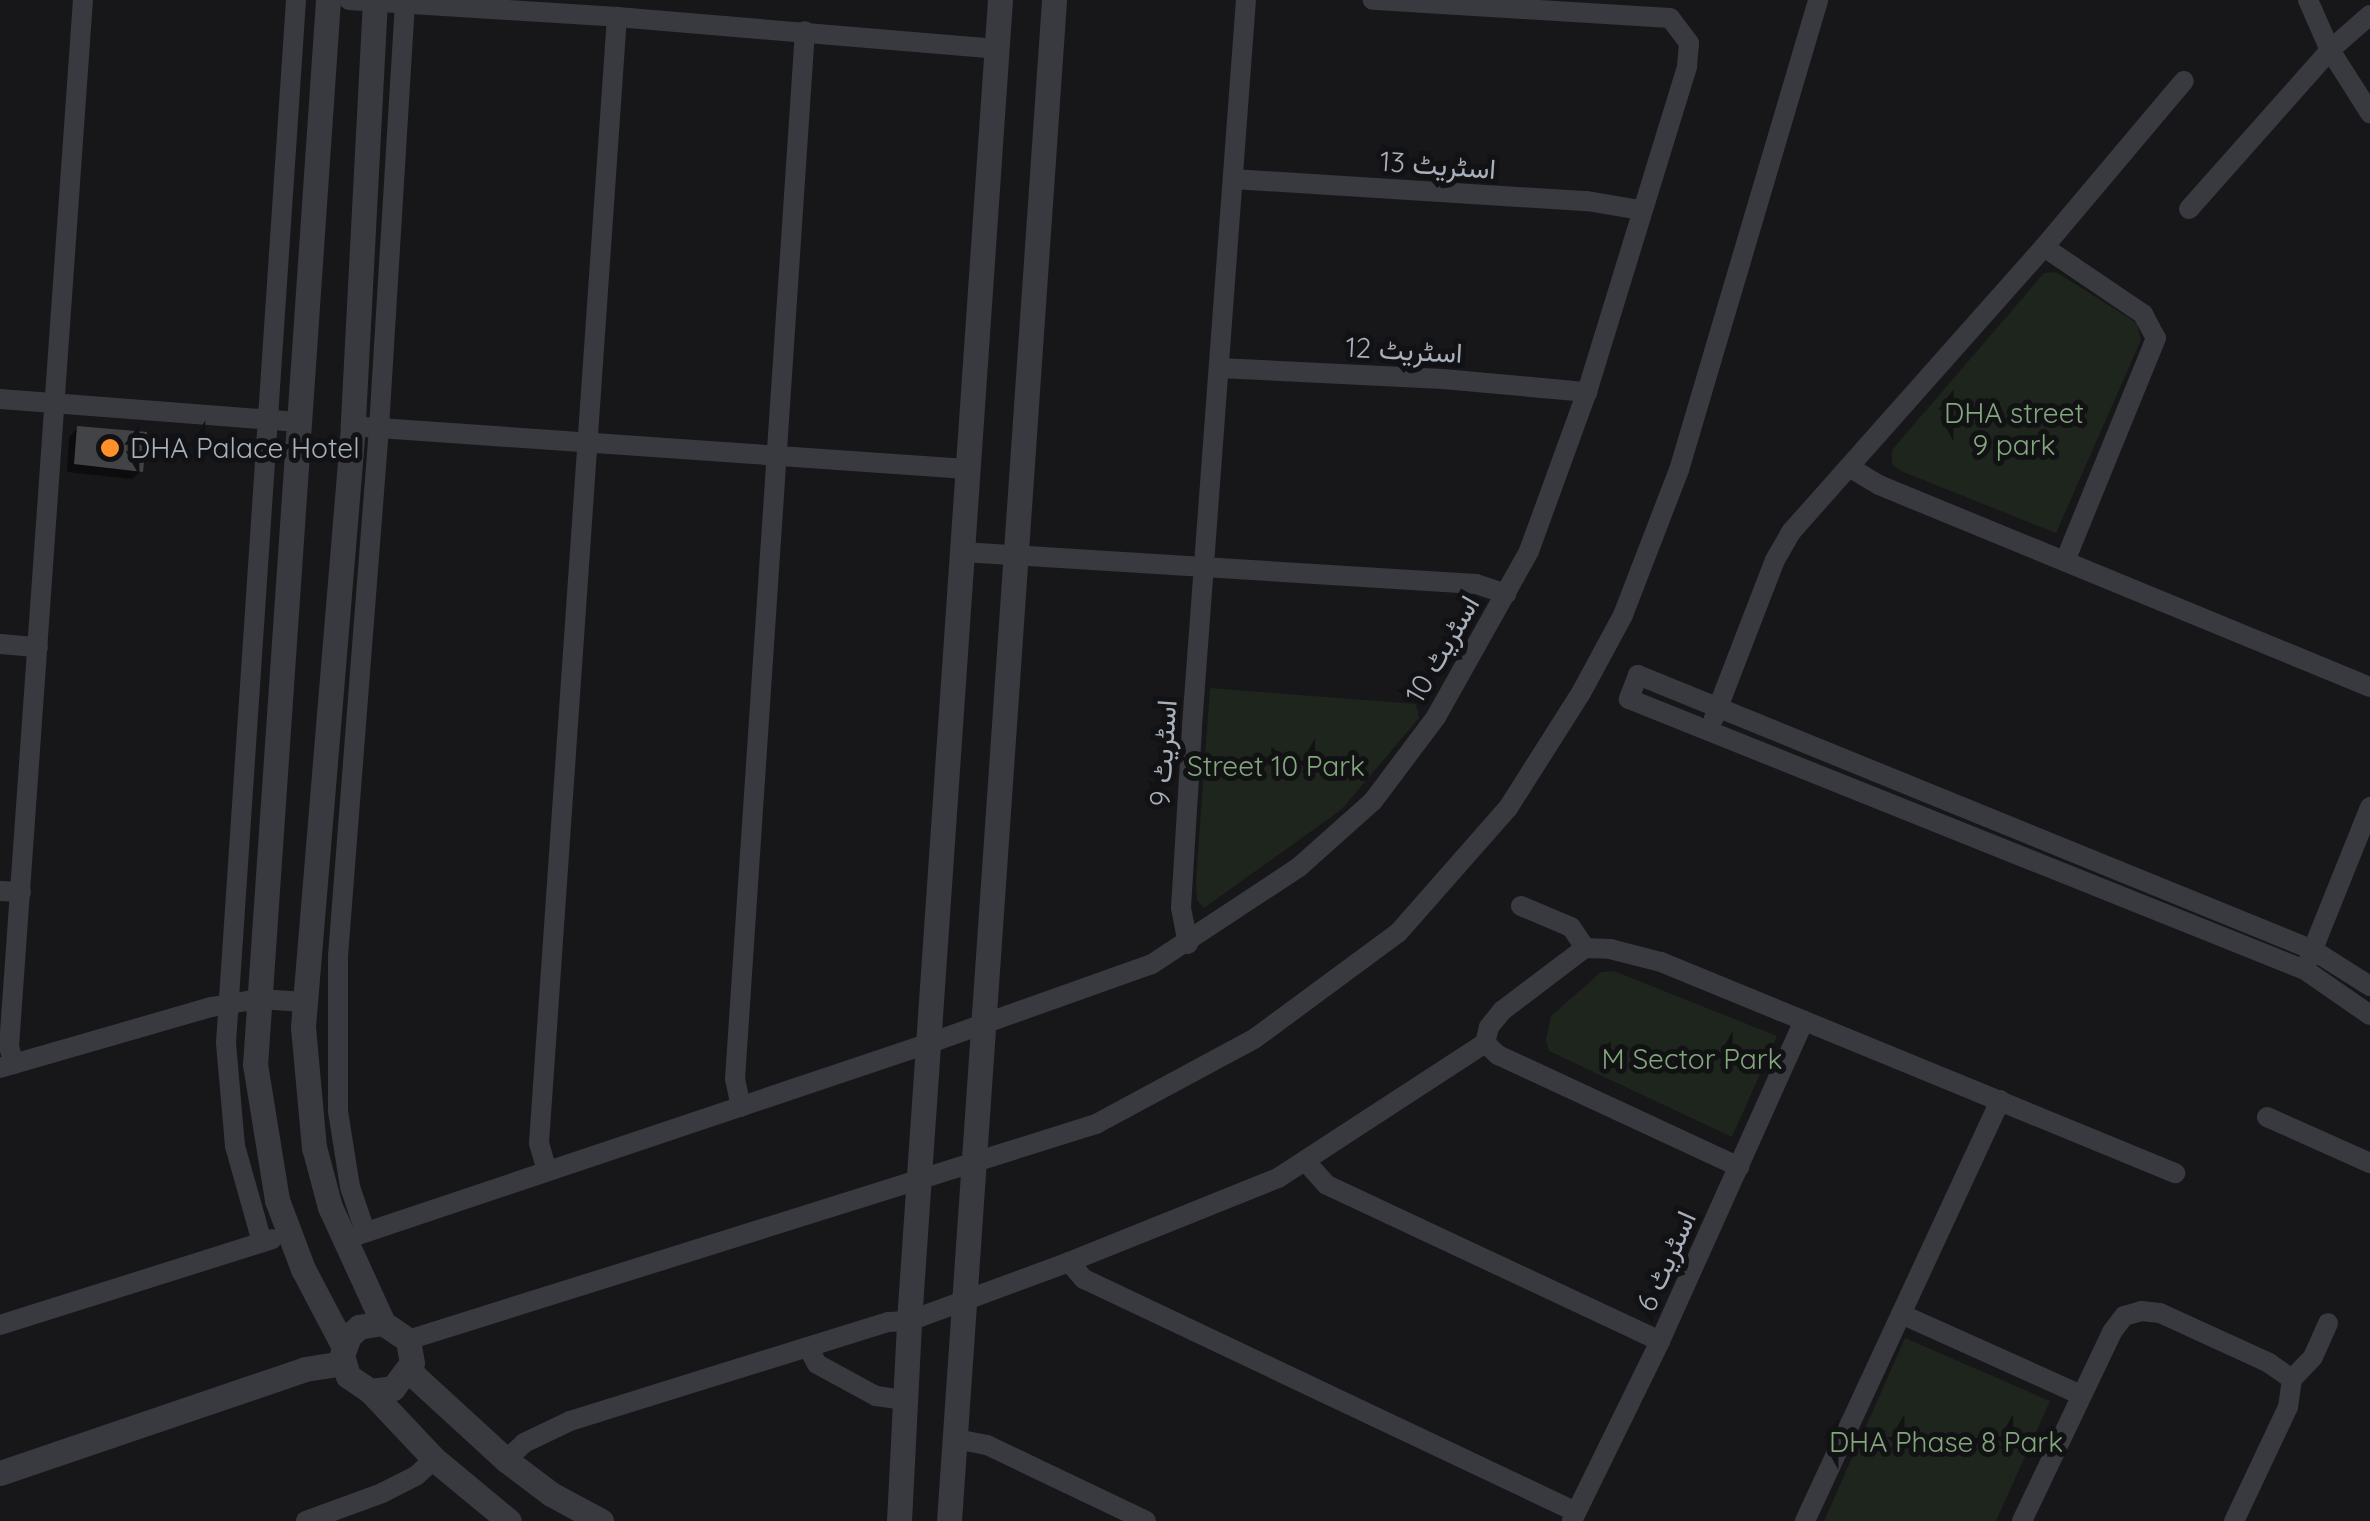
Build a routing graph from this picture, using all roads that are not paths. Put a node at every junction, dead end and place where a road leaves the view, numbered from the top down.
1 (83, 0) edge
2 (296, 0) edge
3 (328, 0) edge
4 (1000, 0) edge
5 (1054, 0) edge
6 (1246, 0) edge
7 (1373, 0) edge
8 (1818, 0) edge
9 (2308, 0) edge
10 (366, 1) edge
11 (404, 2) edge
12 (2370, 16) edge
13 (617, 17) junction
14 (804, 31) junction
15 (997, 49) junction
16 (2330, 50) junction
17 (2184, 81) dead end
18 (2370, 113) edge
19 (1233, 179) junction
20 (2188, 209) dead end
21 (1640, 210) junction
22 (2044, 247) junction
23 (1219, 368) junction
24 (1587, 392) junction
25 (0, 399) edge
26 (55, 404) junction
27 (264, 420) junction
28 (298, 422) junction
29 (366, 427) junction
30 (590, 443) junction
31 (777, 454) junction
32 (1849, 467) junction
33 (967, 469) junction
34 (962, 552) junction
35 (1014, 556) junction
36 (2065, 561) junction
37 (1206, 566) junction
38 (1506, 594) junction
39 (0, 644) edge
40 (38, 647) junction
41 (2370, 687) edge
42 (1719, 706) junction
43 (1710, 729) junction
44 (2370, 807) edge
45 (10, 892) edge
46 (1521, 906) dead end
47 (1188, 944) junction
48 (1585, 948) junction
49 (2313, 950) junction
50 (2305, 970) junction
51 (2370, 986) edge
52 (259, 999) junction
53 (304, 1002) junction
54 (227, 1004) junction
55 (2370, 1015) edge
56 (1804, 1022) junction
57 (983, 1024) junction
58 (1485, 1043) junction
59 (930, 1044) junction
60 (7, 1066) edge
61 (2000, 1100) junction
62 (741, 1106) junction
63 (2267, 1118) dead end
64 (1306, 1162) junction
65 (2370, 1163) edge
66 (974, 1164) junction
67 (1739, 1167) junction
68 (547, 1172) junction
69 (2175, 1173) dead end
70 (919, 1177) junction
71 (288, 1234) junction
72 (354, 1235) junction
73 (262, 1242) junction
74 (1069, 1262) junction
75 (963, 1302) junction
76 (1902, 1314) junction
77 (909, 1321) junction
78 (383, 1322) junction
79 (2328, 1323) dead end
80 (0, 1325) edge
81 (408, 1340) junction
82 (1660, 1341) junction
83 (809, 1349) junction
84 (343, 1355) junction
85 (409, 1371) junction
86 (2292, 1379) junction
87 (370, 1391) junction
88 (2080, 1396) junction
89 (905, 1400) junction
90 (956, 1439) junction
91 (434, 1459) junction
92 (506, 1460) junction
93 (0, 1473) edge
94 (1574, 1516) edge
95 (306, 1521) edge
96 (509, 1521) edge
97 (602, 1521) edge
98 (900, 1521) edge
99 (950, 1521) edge
100 (1146, 1521) edge
101 (1805, 1521) edge
102 (2022, 1521) edge
103 (2234, 1521) edge

1 - 26 street
2 - 27 street
3 - 28 street
4 - 15 street
5 - 35 street
6 - 19 street, اسٹریٹ 9
7 - 21 street, اسٹریٹ 10
8 - 66 street
9 - 16 street
10 - 11 street
10 - 29 street
11 - 13 street
11 - 29 street
12 - 16 street
13 - 14 street
13 - 30 street
14 - 15 street
14 - 31 street
15 - 33 street
16 - 18 street
16 - 20 street
17 - 22 street
19 - 21 street, اسٹریٹ 13
19 - 23 street, اسٹریٹ 9
21 - 24 street, اسٹریٹ 10
22 - 32 street
22 - 36 street
23 - 24 street, اسٹریٹ 12
23 - 37 street, اسٹریٹ 9
24 - 38 street, اسٹریٹ 10
25 - 26 street
26 - 27 street
26 - 40 street
27 - 28 street
27 - 54 street
28 - 52 street
29 - 30 street
29 - 53 street
29 - 72 street
30 - 31 street
30 - 68 street
31 - 33 street
31 - 62 street
32 - 36 street
32 - 42 street
33 - 34 street
34 - 35 street
34 - 59 street
35 - 37 street
35 - 57 street
36 - 41 street
37 - 38 street
37 - 47 street, اسٹریٹ 9
38 - 47 street, اسٹریٹ 10
39 - 40 street
40 - 45 street
42 - 43 street
42 - 43 street
42 - 49 street
43 - 50 street
44 - 49 street
45 - 60 street
46 - 48 street
47 - 57 street, اسٹریٹ 10
48 - 56 street
48 - 58 street
49 - 50 street
49 - 51 street
50 - 55 street
52 - 53 street
52 - 54 street
52 - 71 street
53 - 72 street
54 - 60 street
54 - 73 street
56 - 61 street
56 - 67 street, اسٹریٹ 6
57 - 59 street, اسٹریٹ 10
57 - 66 street
58 - 64 street
58 - 67 street
59 - 62 street, اسٹریٹ 10
59 - 70 street
61 - 69 street
61 - 76 street
62 - 68 street, اسٹریٹ 10
63 - 65 street
64 - 74 street
64 - 82 street
66 - 70 street
66 - 75 street
67 - 82 street, اسٹریٹ 6
68 - 72 street, اسٹریٹ 10
70 - 77 street
70 - 81 street
71 - 73 street
71 - 84 street
72 - 78 street
73 - 80 street
74 - 75 street
74 - 94 street
75 - 77 street
75 - 90 street
76 - 88 street
76 - 101 street
77 - 83 street
77 - 89 street
78 - 81 street
78 - 84 street
79 - 86 street
81 - 85 street
82 - 94 street, اسٹریٹ 6
83 - 89 street
83 - 92 street
84 - 87 street
84 - 93 street
85 - 87 street
85 - 92 street
86 - 88 street
86 - 103 street
87 - 91 street
88 - 102 street
89 - 98 street
90 - 99 street
90 - 100 street
91 - 95 street
91 - 96 street
92 - 97 street

